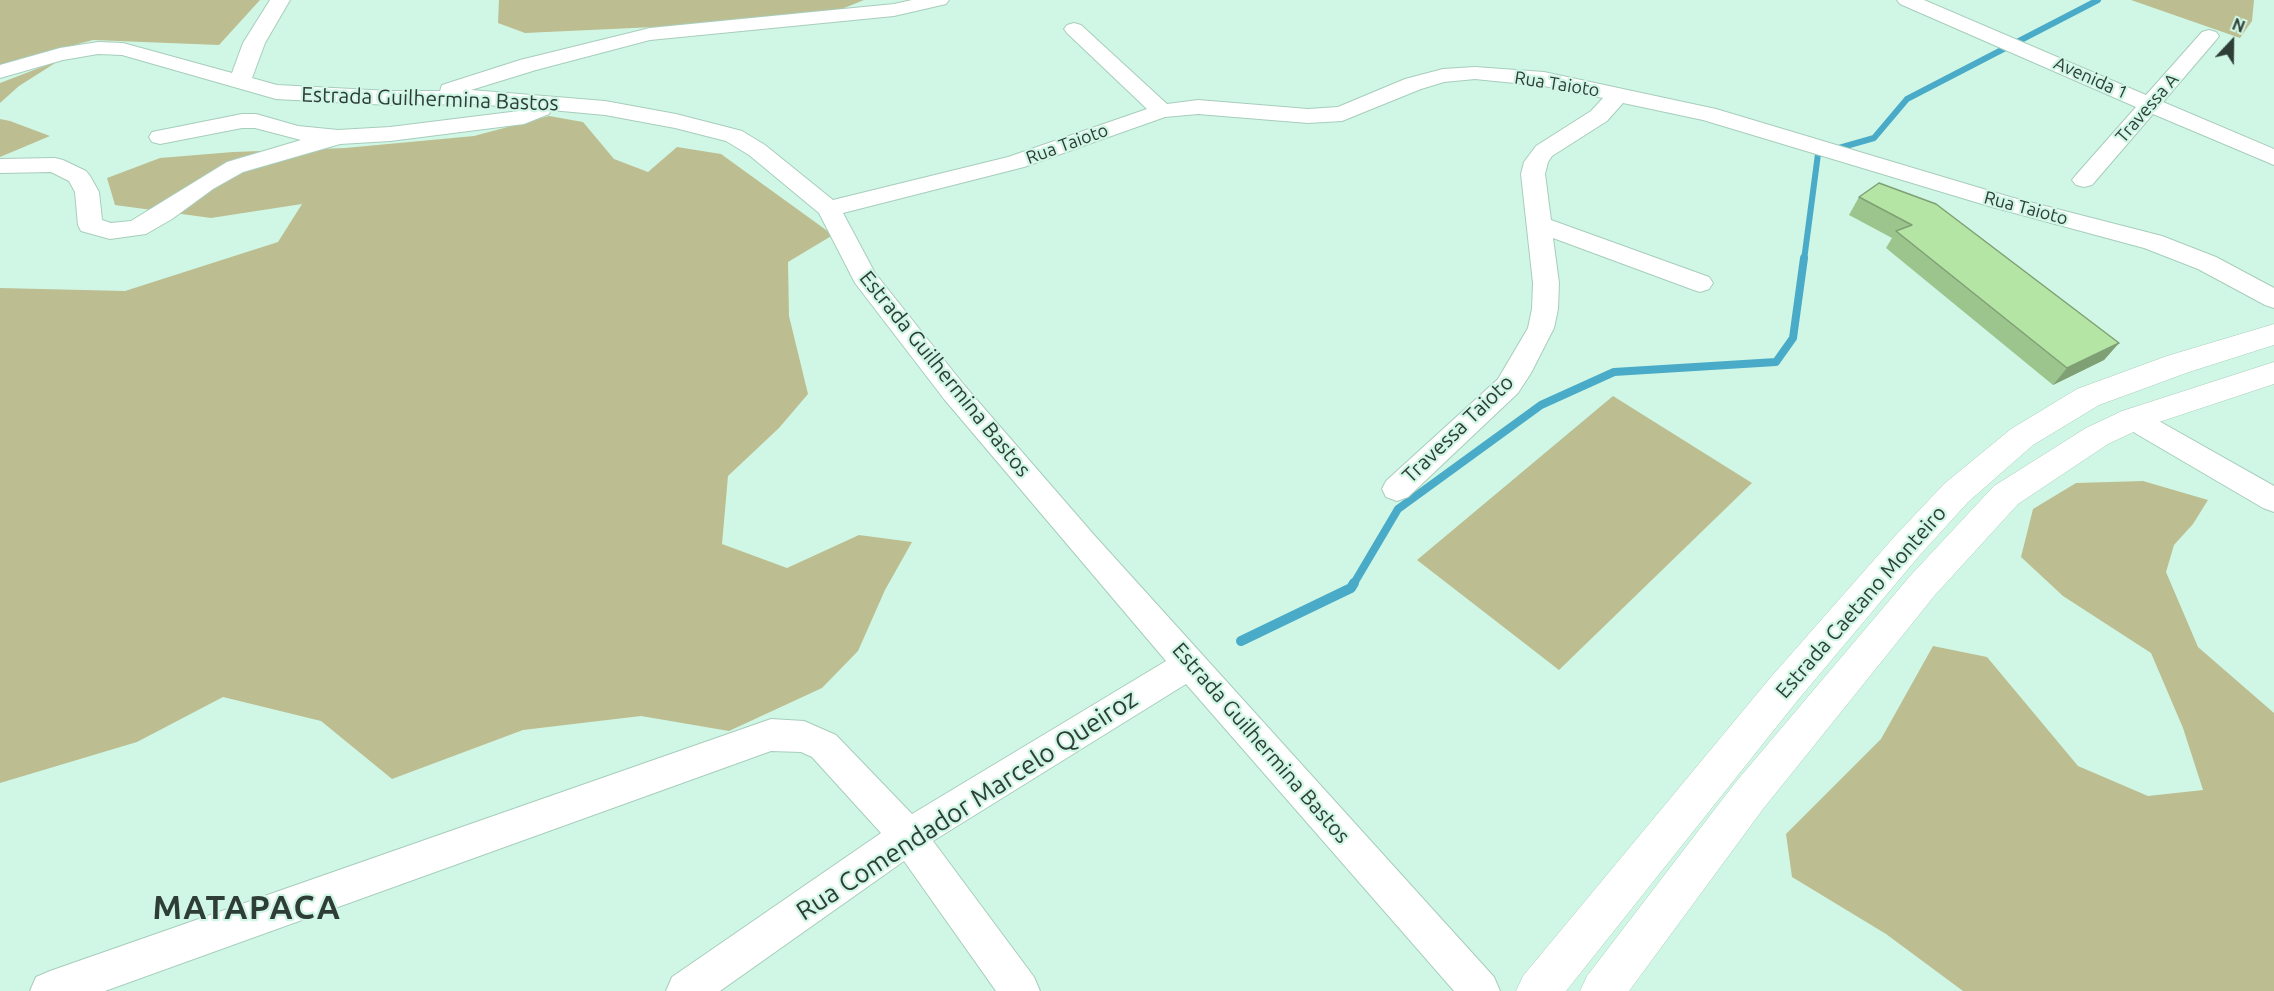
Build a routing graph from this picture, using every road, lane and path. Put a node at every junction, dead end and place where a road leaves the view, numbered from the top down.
1 (280, 0) edge
2 (939, 0) edge
3 (1907, 0) edge
4 (1074, 29) dead end
5 (2209, 36) dead end
6 (0, 72) edge
7 (239, 83) junction
8 (1619, 94) junction
9 (430, 96) junction
10 (552, 103) junction
11 (2151, 105) junction
12 (1162, 111) junction
13 (160, 136) dead end
14 (338, 137) junction
15 (2274, 158) edge
16 (0, 166) edge
17 (2084, 180) dead end
18 (829, 209) junction
19 (1541, 225) junction
20 (1700, 283) dead end
21 (2274, 299) edge
22 (2274, 334) edge
23 (2274, 373) edge
24 (2133, 419) junction
25 (1397, 489) dead end
26 (2274, 500) edge
27 (1191, 663) junction
28 (908, 836) junction
29 (50, 991) edge
30 (686, 991) edge
31 (1020, 991) edge
32 (1480, 991) edge
33 (1538, 991) edge
34 (1602, 991) edge

1 - 7 street
2 - 9 street
3 - 11 street, Avenida 1
4 - 12 street
5 - 11 street, Travessa A
6 - 7 street, Estrada Guilhermina Bastos
7 - 9 street, Estrada Guilhermina Bastos
8 - 12 street, Rua Taioto
8 - 19 street, Travessa Taioto
8 - 21 street, Rua Taioto
9 - 10 street, Estrada Guilhermina Bastos
10 - 14 street
10 - 18 street, Estrada Guilhermina Bastos
11 - 15 street, Avenida 1
11 - 17 street, Travessa A
12 - 18 street, Rua Taioto
13 - 14 street
14 - 16 street
18 - 27 street, Estrada Guilhermina Bastos
19 - 20 street
19 - 25 street, Travessa Taioto
22 - 33 main road, Estrada Caetano Monteiro
23 - 24 main road, Estrada Caetano Monteiro
24 - 26 street
24 - 34 main road, Estrada Caetano Monteiro
27 - 28 street, Rua Comendador Marcelo Queiroz
27 - 32 street, Estrada Guilhermina Bastos
28 - 29 street
28 - 30 street, Rua Comendador Marcelo Queiroz
28 - 31 street

